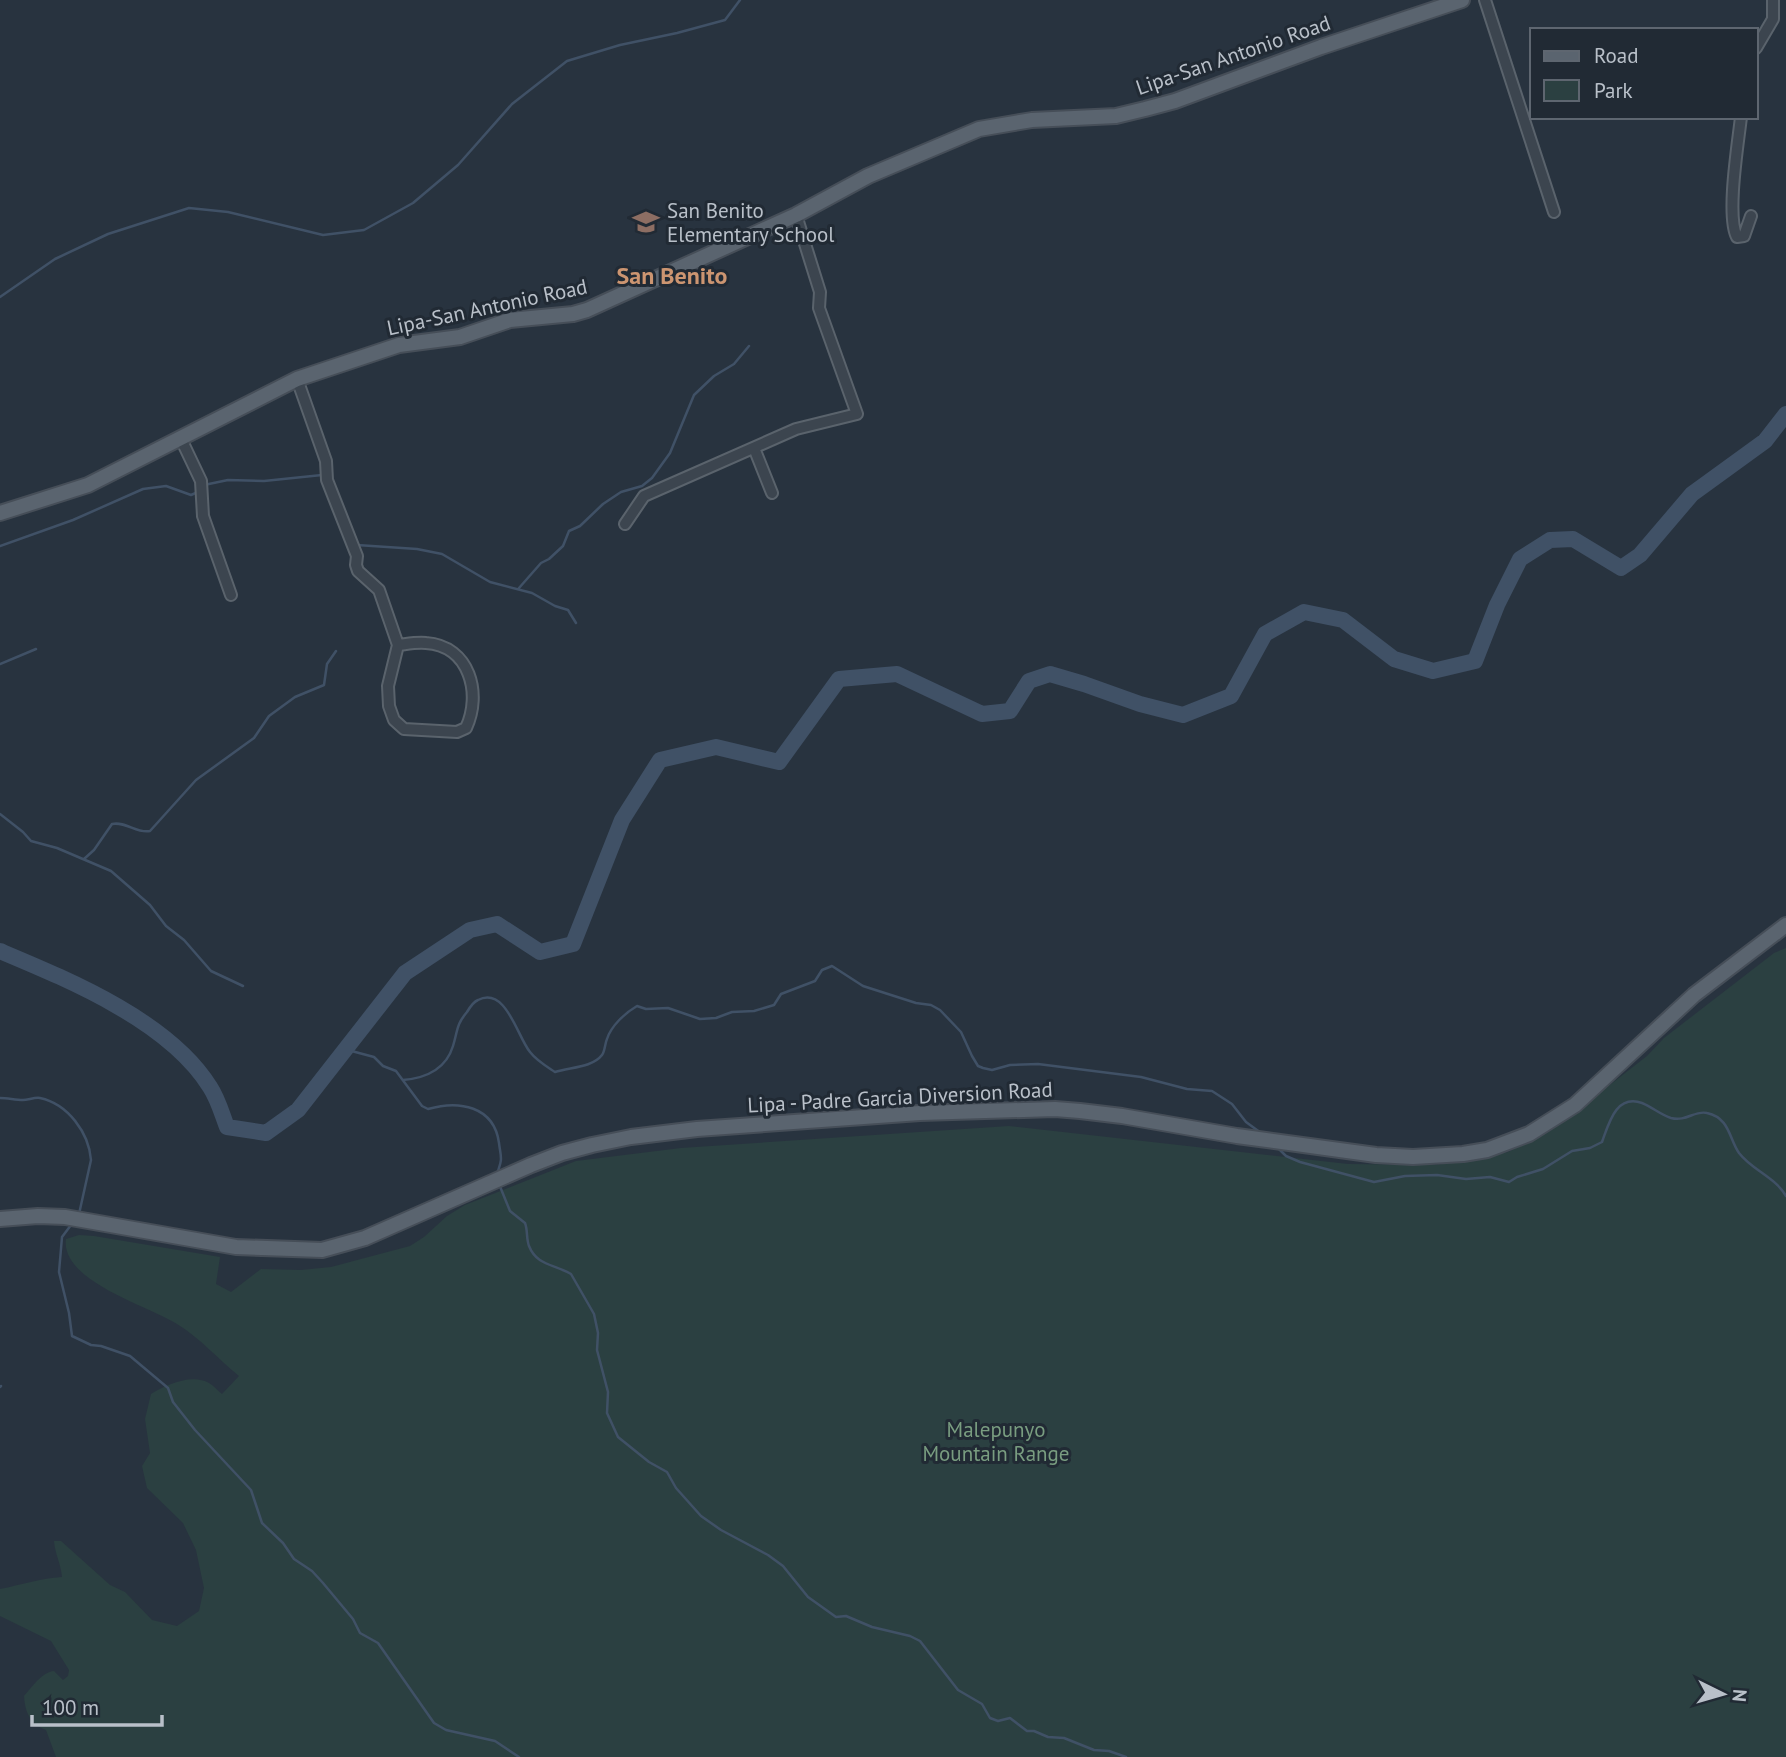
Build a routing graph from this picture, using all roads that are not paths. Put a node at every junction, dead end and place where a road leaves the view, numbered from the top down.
1 (1462, 0) edge
2 (1485, 0) edge
3 (1773, 0) edge
4 (1758, 45) edge
5 (1741, 119) edge
6 (1554, 212) dead end
7 (796, 215) junction
8 (1751, 216) dead end
9 (297, 379) junction
10 (181, 439) junction
11 (754, 448) junction
12 (772, 493) dead end
13 (0, 513) edge
14 (625, 524) dead end
15 (231, 595) dead end
16 (398, 645) junction
17 (1786, 925) edge
18 (0, 1219) edge

1 - 7 main road, Lipa-San Antonio Road
2 - 6 street
3 - 4 street
5 - 8 street
7 - 9 main road, Lipa-San Antonio Road
7 - 11 street
9 - 10 main road, Lipa-San Antonio Road
9 - 16 street
10 - 13 main road, Lipa-San Antonio Road
10 - 15 street
11 - 12 street
11 - 14 street
16 - 16 street
17 - 18 main road, Lipa - Padre Garcia Diversion Road

